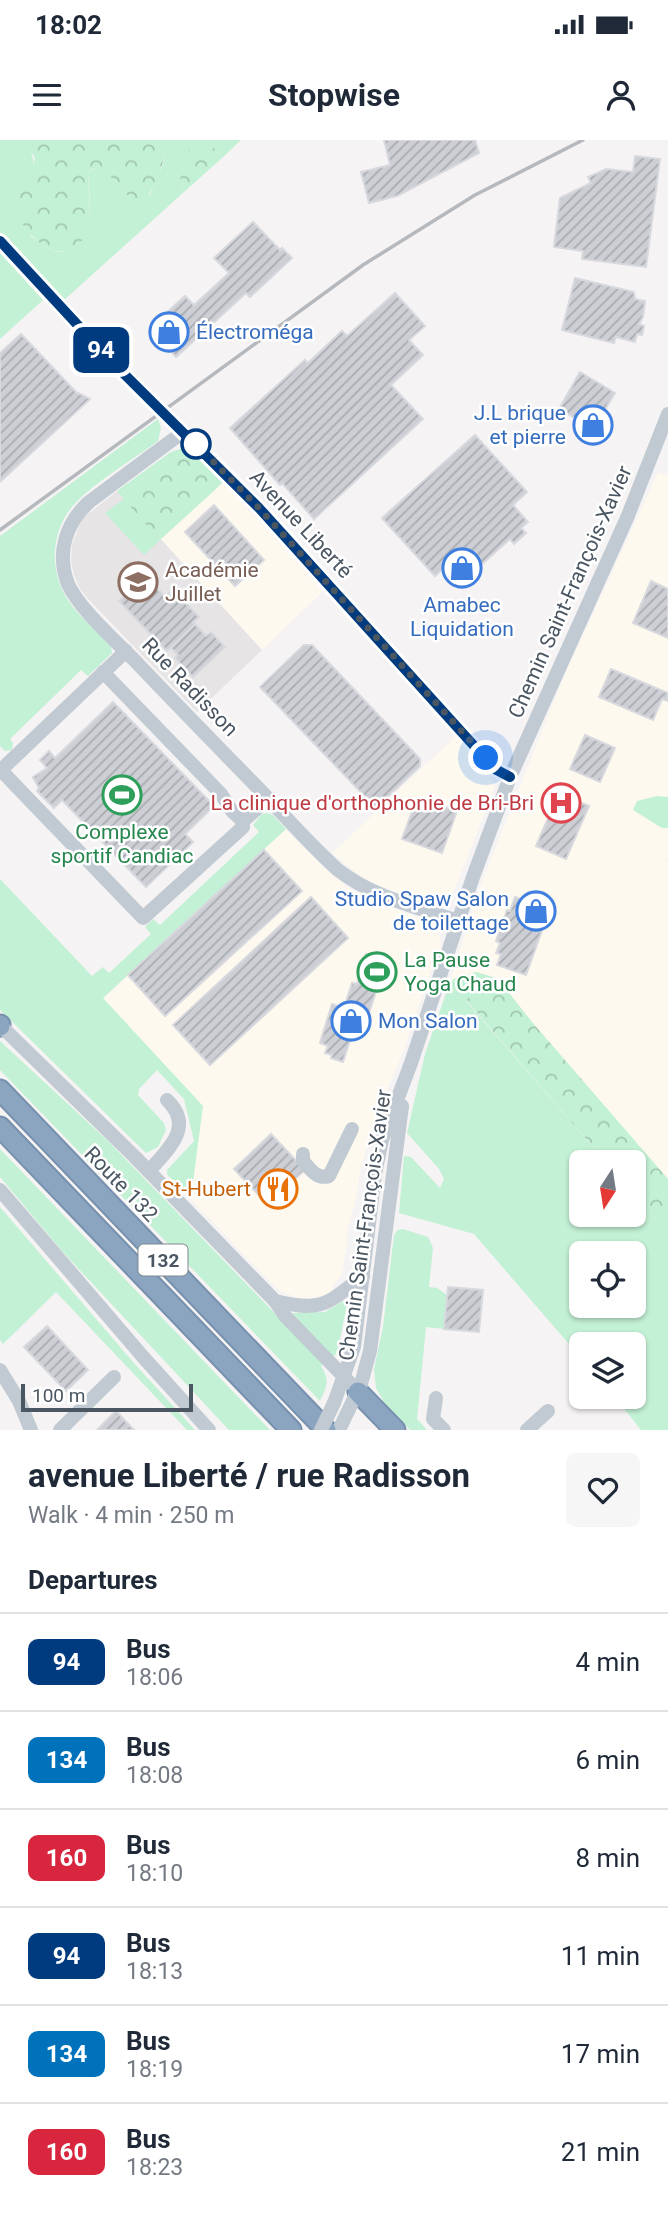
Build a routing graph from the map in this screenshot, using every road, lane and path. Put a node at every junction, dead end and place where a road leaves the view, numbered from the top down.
1 (0, 241) edge
2 (668, 414) edge
3 (183, 432) junction
4 (126, 650) junction
5 (103, 672) junction
6 (510, 777) junction
7 (268, 799) junction
8 (243, 821) junction
9 (458, 921) junction
10 (0, 1025) edge
11 (411, 1063) junction
12 (0, 1090) edge
13 (167, 1100) dead end
14 (0, 1127) edge
15 (352, 1129) dead end
16 (303, 1153) dead end
17 (149, 1171) junction
18 (0, 1190) edge
19 (363, 1276) junction
20 (275, 1301) junction
21 (0, 1370) edge
22 (114, 1377) dead end
23 (351, 1385) junction
24 (436, 1398) dead end
25 (548, 1411) dead end
26 (31, 1430) edge
27 (60, 1430) edge
28 (209, 1430) edge
29 (291, 1430) edge
30 (323, 1430) edge
31 (339, 1430) edge
32 (395, 1430) edge
33 (444, 1430) edge
34 (527, 1430) edge

1 - 3 street, Avenue Liberté
2 - 6 street, Chemin Saint-François-Xavier
3 - 4 street, Rue Radisson
3 - 6 street, Avenue Liberté
4 - 5 street
4 - 7 street, Rue Radisson
5 - 8 street
5 - 8 street
6 - 9 street, Chemin Saint-François-Xavier
7 - 8 street
7 - 9 street, Rue Radisson
9 - 11 street, Chemin Saint-François-Xavier
10 - 17 street
11 - 19 street, Chemin Saint-François-Xavier
11 - 23 street, Chemin Saint-François-Xavier
12 - 30 highway, Route 132 / 132
13 - 17 street
14 - 29 highway, 132
15 - 16 street
17 - 20 street
18 - 28 street
19 - 20 street
19 - 23 street, Chemin Saint-François-Xavier
20 - 23 street
21 - 26 street
22 - 27 street
23 - 30 street, Chemin Saint-François-Xavier, bridge
23 - 31 street, Chemin Saint-François-Xavier
23 - 32 highway
24 - 33 street
25 - 34 street

